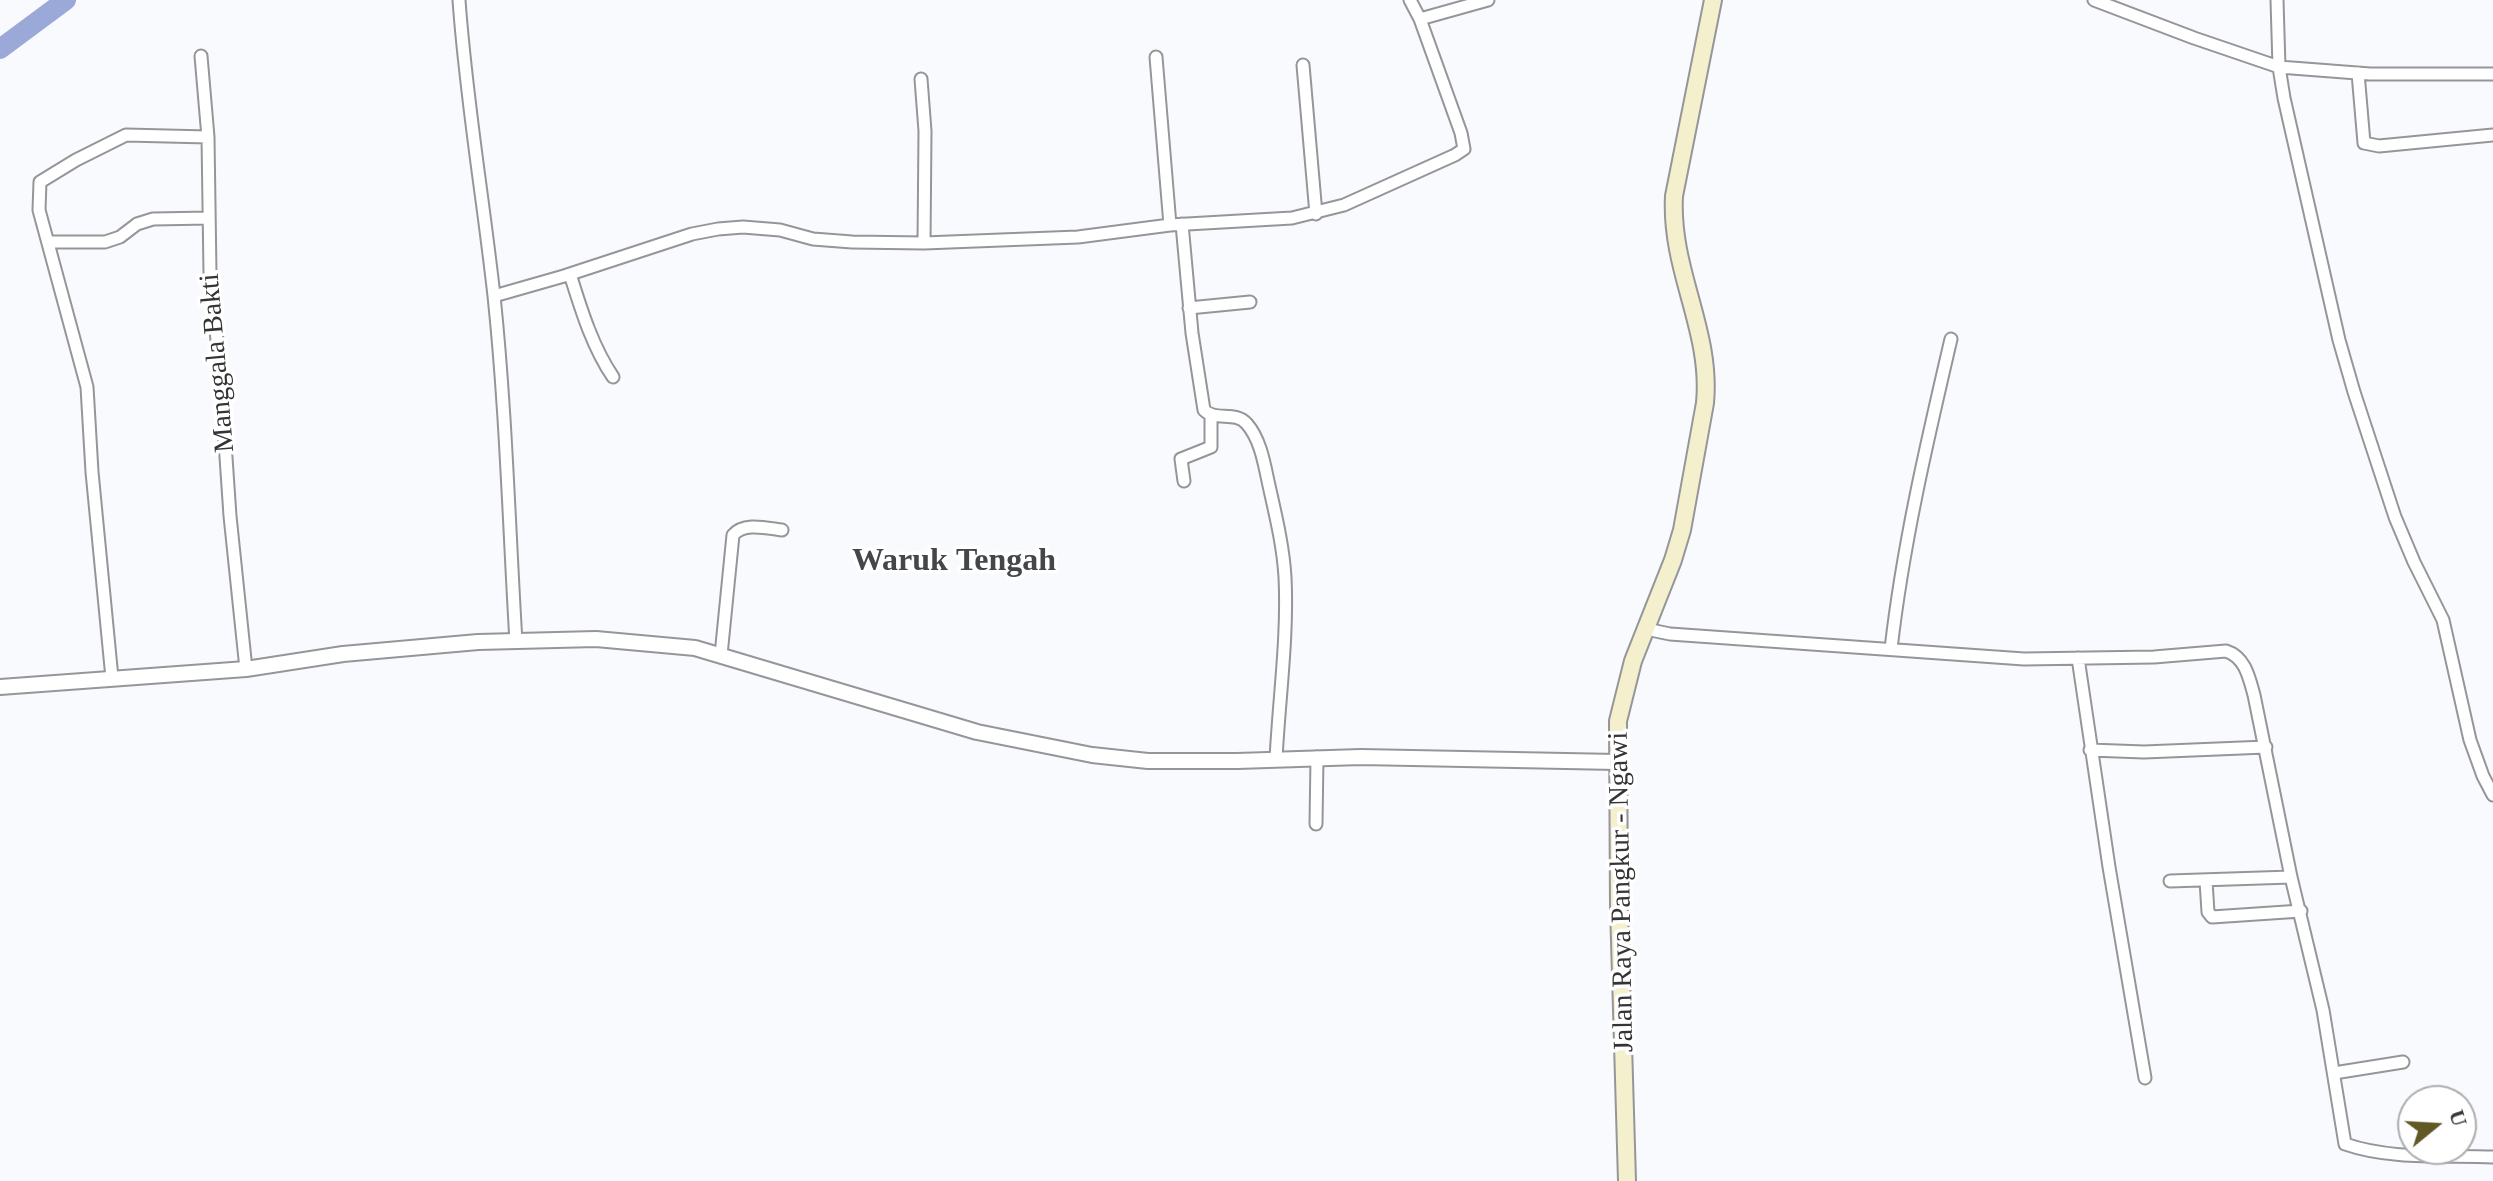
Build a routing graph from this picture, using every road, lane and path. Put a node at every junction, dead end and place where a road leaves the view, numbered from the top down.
1 (459, 0) edge
2 (1410, 0) edge
3 (1488, 0) edge
4 (1713, 0) edge
5 (2094, 0) edge
6 (2277, 0) edge
7 (1420, 19) junction
8 (201, 56) dead end
9 (1156, 57) dead end
10 (1303, 65) dead end
11 (2279, 67) junction
12 (2358, 73) junction
13 (2493, 74) edge
14 (921, 79) dead end
15 (2493, 135) edge
16 (208, 137) junction
17 (1316, 214) junction
18 (209, 218) junction
19 (1176, 225) junction
20 (50, 242) junction
21 (924, 243) junction
22 (570, 274) junction
23 (494, 296) junction
24 (1250, 302) dead end
25 (1189, 308) junction
26 (1951, 339) dead end
27 (613, 377) dead end
28 (1211, 416) junction
29 (1184, 481) dead end
30 (782, 530) dead end
31 (1646, 629) junction
32 (516, 642) junction
33 (1891, 649) junction
34 (721, 655) junction
35 (2078, 658) junction
36 (246, 669) junction
37 (112, 678) junction
38 (0, 687) edge
39 (2266, 747) junction
40 (2090, 750) junction
41 (1317, 757) junction
42 (1276, 759) junction
43 (1617, 762) junction
44 (2493, 795) edge
45 (1316, 824) dead end
46 (2291, 877) junction
47 (2170, 881) dead end
48 (2206, 881) junction
49 (2301, 911) junction
50 (2403, 1062) dead end
51 (2334, 1073) junction
52 (2145, 1078) dead end
53 (2493, 1157) edge
54 (1627, 1181) edge

1 - 23 street
2 - 7 street
3 - 7 street
4 - 31 main road, Jalan Raya Pangkur - Ngawi
5 - 11 street
6 - 11 street
7 - 17 street
8 - 16 street, Manggala Bakti
9 - 19 street
10 - 17 street
11 - 12 street
11 - 44 street
12 - 13 street
12 - 15 street
14 - 21 street
16 - 18 street, Manggala Bakti
16 - 20 street
17 - 19 street
18 - 20 street
18 - 36 street, Manggala Bakti
19 - 21 street
19 - 25 street
20 - 37 street
21 - 22 street
22 - 23 street
22 - 27 street
23 - 32 street
24 - 25 street
25 - 28 street
26 - 33 street
28 - 29 street
28 - 42 street
30 - 34 street
31 - 33 street
31 - 43 main road, Jalan Raya Pangkur - Ngawi
32 - 34 street
32 - 36 street
33 - 35 street
34 - 42 street
35 - 39 street
35 - 40 street
36 - 37 street
37 - 38 street
39 - 40 street
39 - 46 street
40 - 52 street
41 - 42 street
41 - 43 street
41 - 45 street
43 - 54 main road, Jalan Raya Pangkur - Ngawi
46 - 48 street
46 - 49 street
47 - 48 street
48 - 49 street
49 - 51 street
50 - 51 street
51 - 53 street

